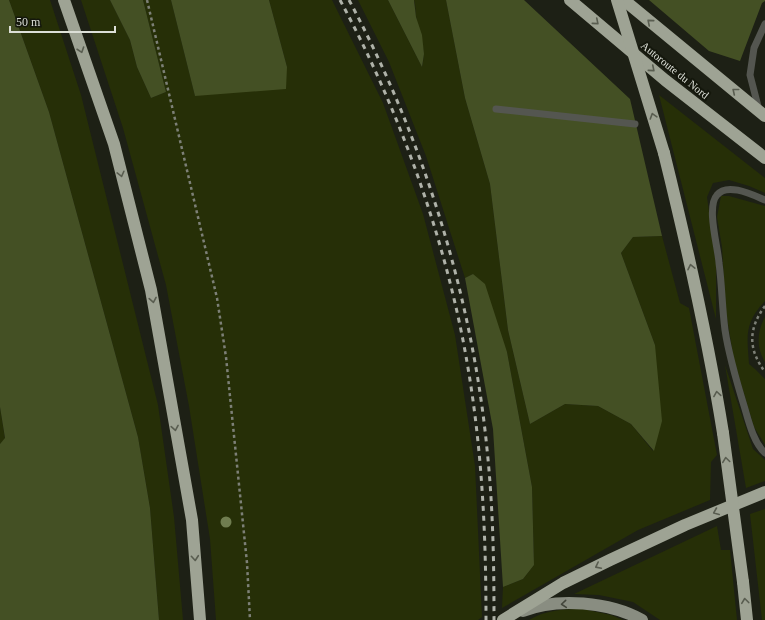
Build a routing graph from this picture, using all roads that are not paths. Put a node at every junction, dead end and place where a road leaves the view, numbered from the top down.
1 (64, 0) edge
2 (570, 0) edge
3 (617, 0) edge
4 (624, 0) edge
5 (765, 24) edge
6 (496, 109) dead end
7 (762, 113) edge
8 (635, 124) dead end
9 (765, 158) edge
10 (765, 200) edge
11 (765, 453) edge
12 (765, 492) edge
13 (200, 620) edge
14 (503, 620) edge
15 (642, 620) edge
16 (747, 620) edge

1 -> 13 highway
2 -> 9 highway, Autoroute du Nord
16 -> 3 highway, bridge
7 -> 4 highway, Autoroute du Nord
5 - 7 lane
6 - 8 lane
10 - 11 lane
12 -> 14 highway
15 -> 14 main road

